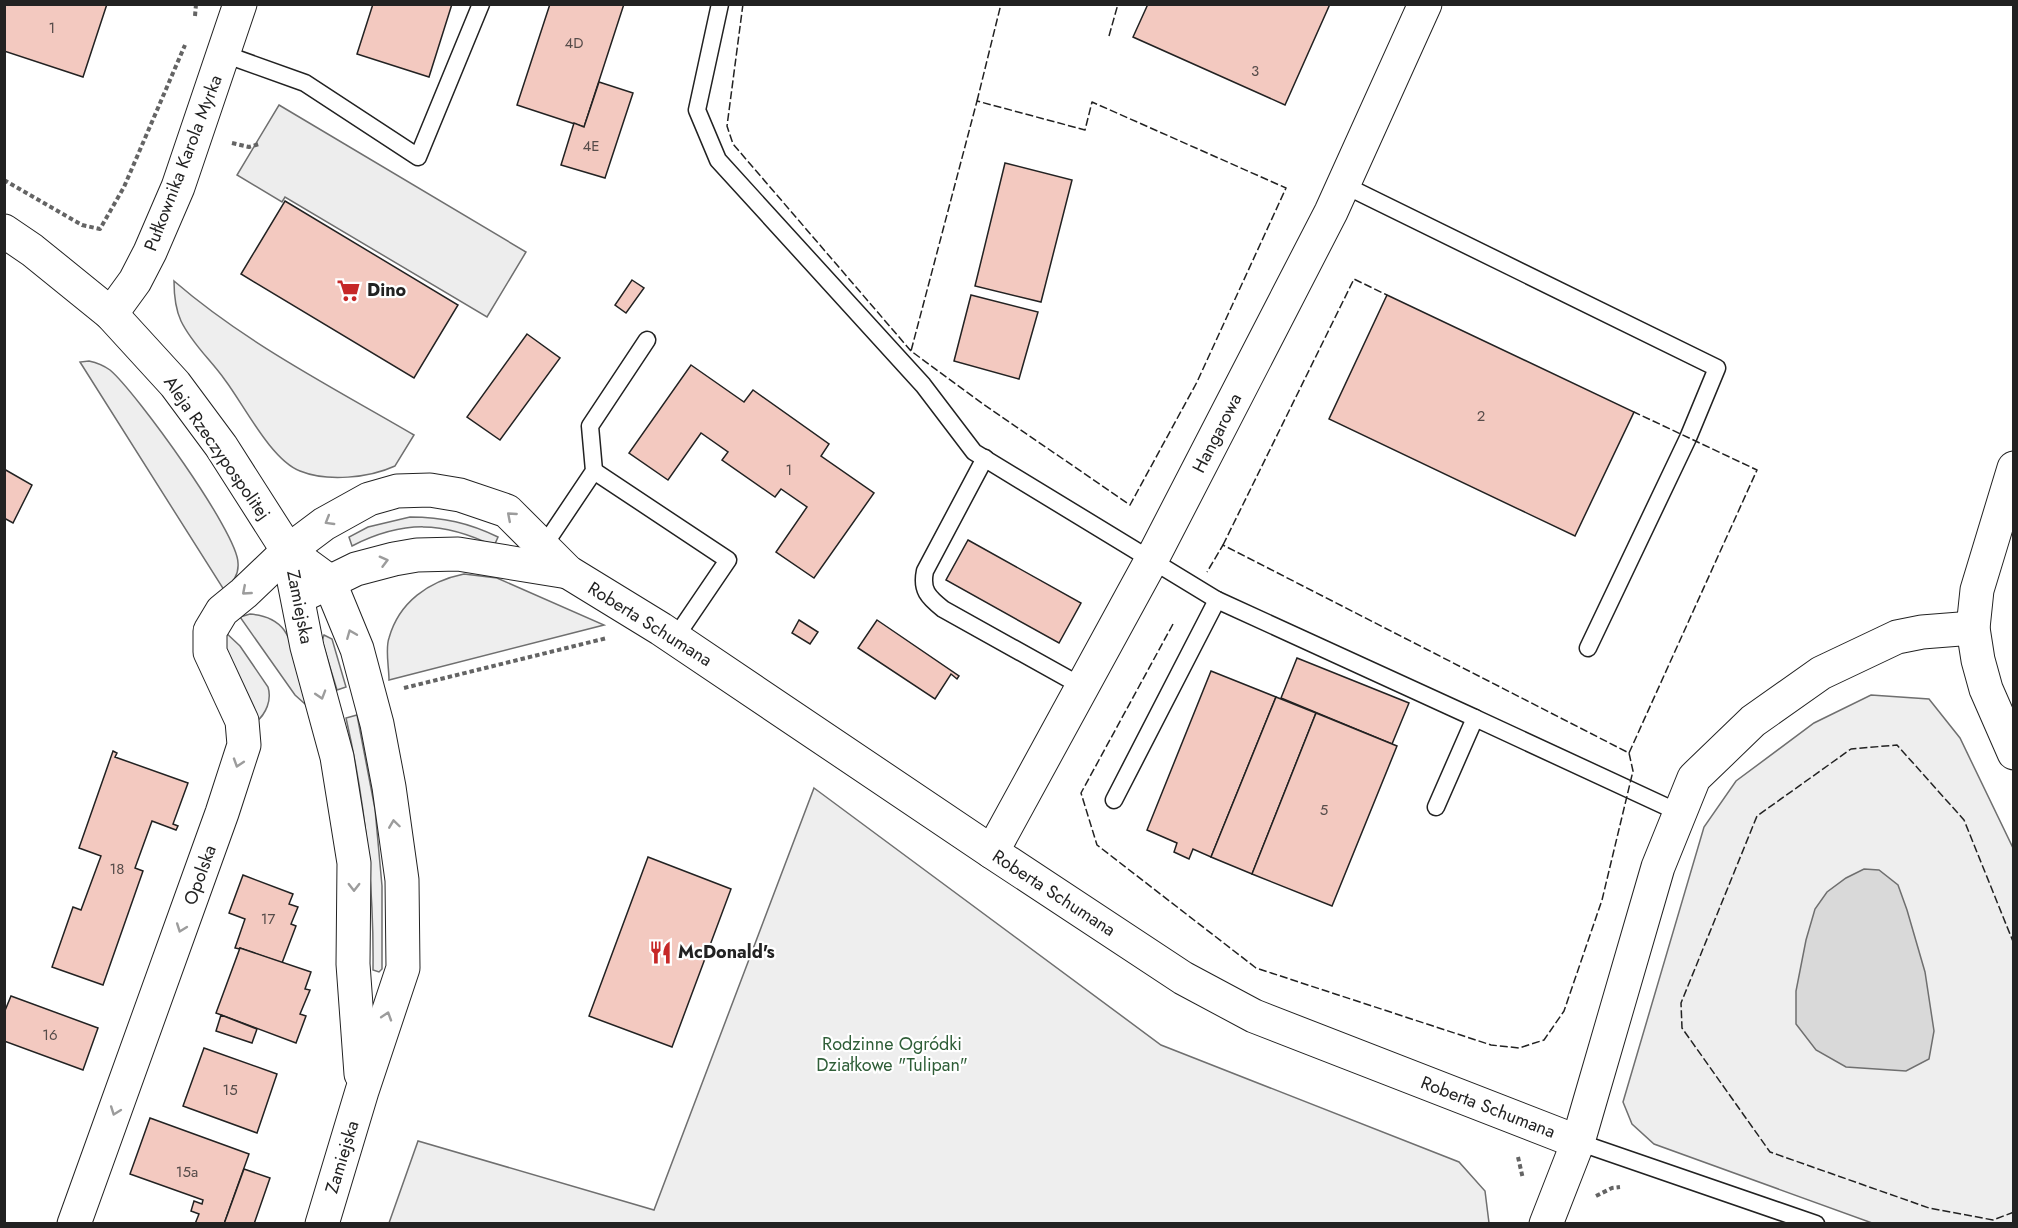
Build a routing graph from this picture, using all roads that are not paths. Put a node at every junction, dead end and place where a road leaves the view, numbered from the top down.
1 (240, 4) edge
2 (481, 4) edge
3 (720, 4) edge
4 (1425, 4) edge
5 (224, 54) junction
6 (1344, 184) junction
7 (4, 231) edge
8 (111, 314) junction
9 (647, 340) dead end
10 (985, 458) junction
11 (2013, 468) edge
12 (594, 471) junction
13 (543, 547) junction
14 (288, 551) junction
15 (1151, 561) junction
16 (568, 572) junction
17 (329, 581) junction
18 (298, 597) junction
19 (1218, 600) junction
20 (1973, 628) junction
21 (675, 638) junction
22 (1588, 648) dead end
23 (1083, 687) junction
24 (1474, 718) junction
25 (2013, 753) edge
26 (1113, 800) dead end
27 (1436, 807) dead end
28 (1680, 813) junction
29 (992, 852) junction
30 (362, 1091) junction
31 (1578, 1142) junction
32 (74, 1224) edge
33 (322, 1224) edge
34 (1546, 1224) edge
35 (1816, 1224) edge

1 - 5 street, Pułkownika Karola Myrka
2 - 5 lane
3 - 10 lane
4 - 6 street, Hangarowa
5 - 8 street, Pułkownika Karola Myrka
6 - 15 street, Hangarowa
6 - 22 lane
7 - 8 street, Aleja Rzeczypospolitej
8 - 14 street, Aleja Rzeczypospolitej
9 - 12 lane
10 - 15 lane
10 - 23 lane
11 - 20 street
12 - 13 lane
12 - 21 lane
13 -> 14 street, Roberta Schumana
13 - 16 street, Roberta Schumana
14 - 17 street, Zamiejska
14 - 18 street, Zamiejska
14 -> 32 street, Opolska
15 - 19 lane
15 - 23 street, Hangarowa
17 -> 16 street, Roberta Schumana
16 - 21 street, Roberta Schumana
17 - 18 street, Roberta Schumana
30 -> 17 street, Zamiejska
18 -> 30 street, Zamiejska
19 - 24 lane
19 - 26 lane
20 - 25 street
20 - 28 street, Roberta Schumana
21 - 29 street, Roberta Schumana
23 - 29 street, Hangarowa
24 - 27 lane
24 - 28 lane
28 - 31 street, Roberta Schumana
29 - 31 street, Roberta Schumana
30 - 33 street, Zamiejska
31 - 34 street, Roberta Schumana
31 - 35 lane, Roberta Schumana

